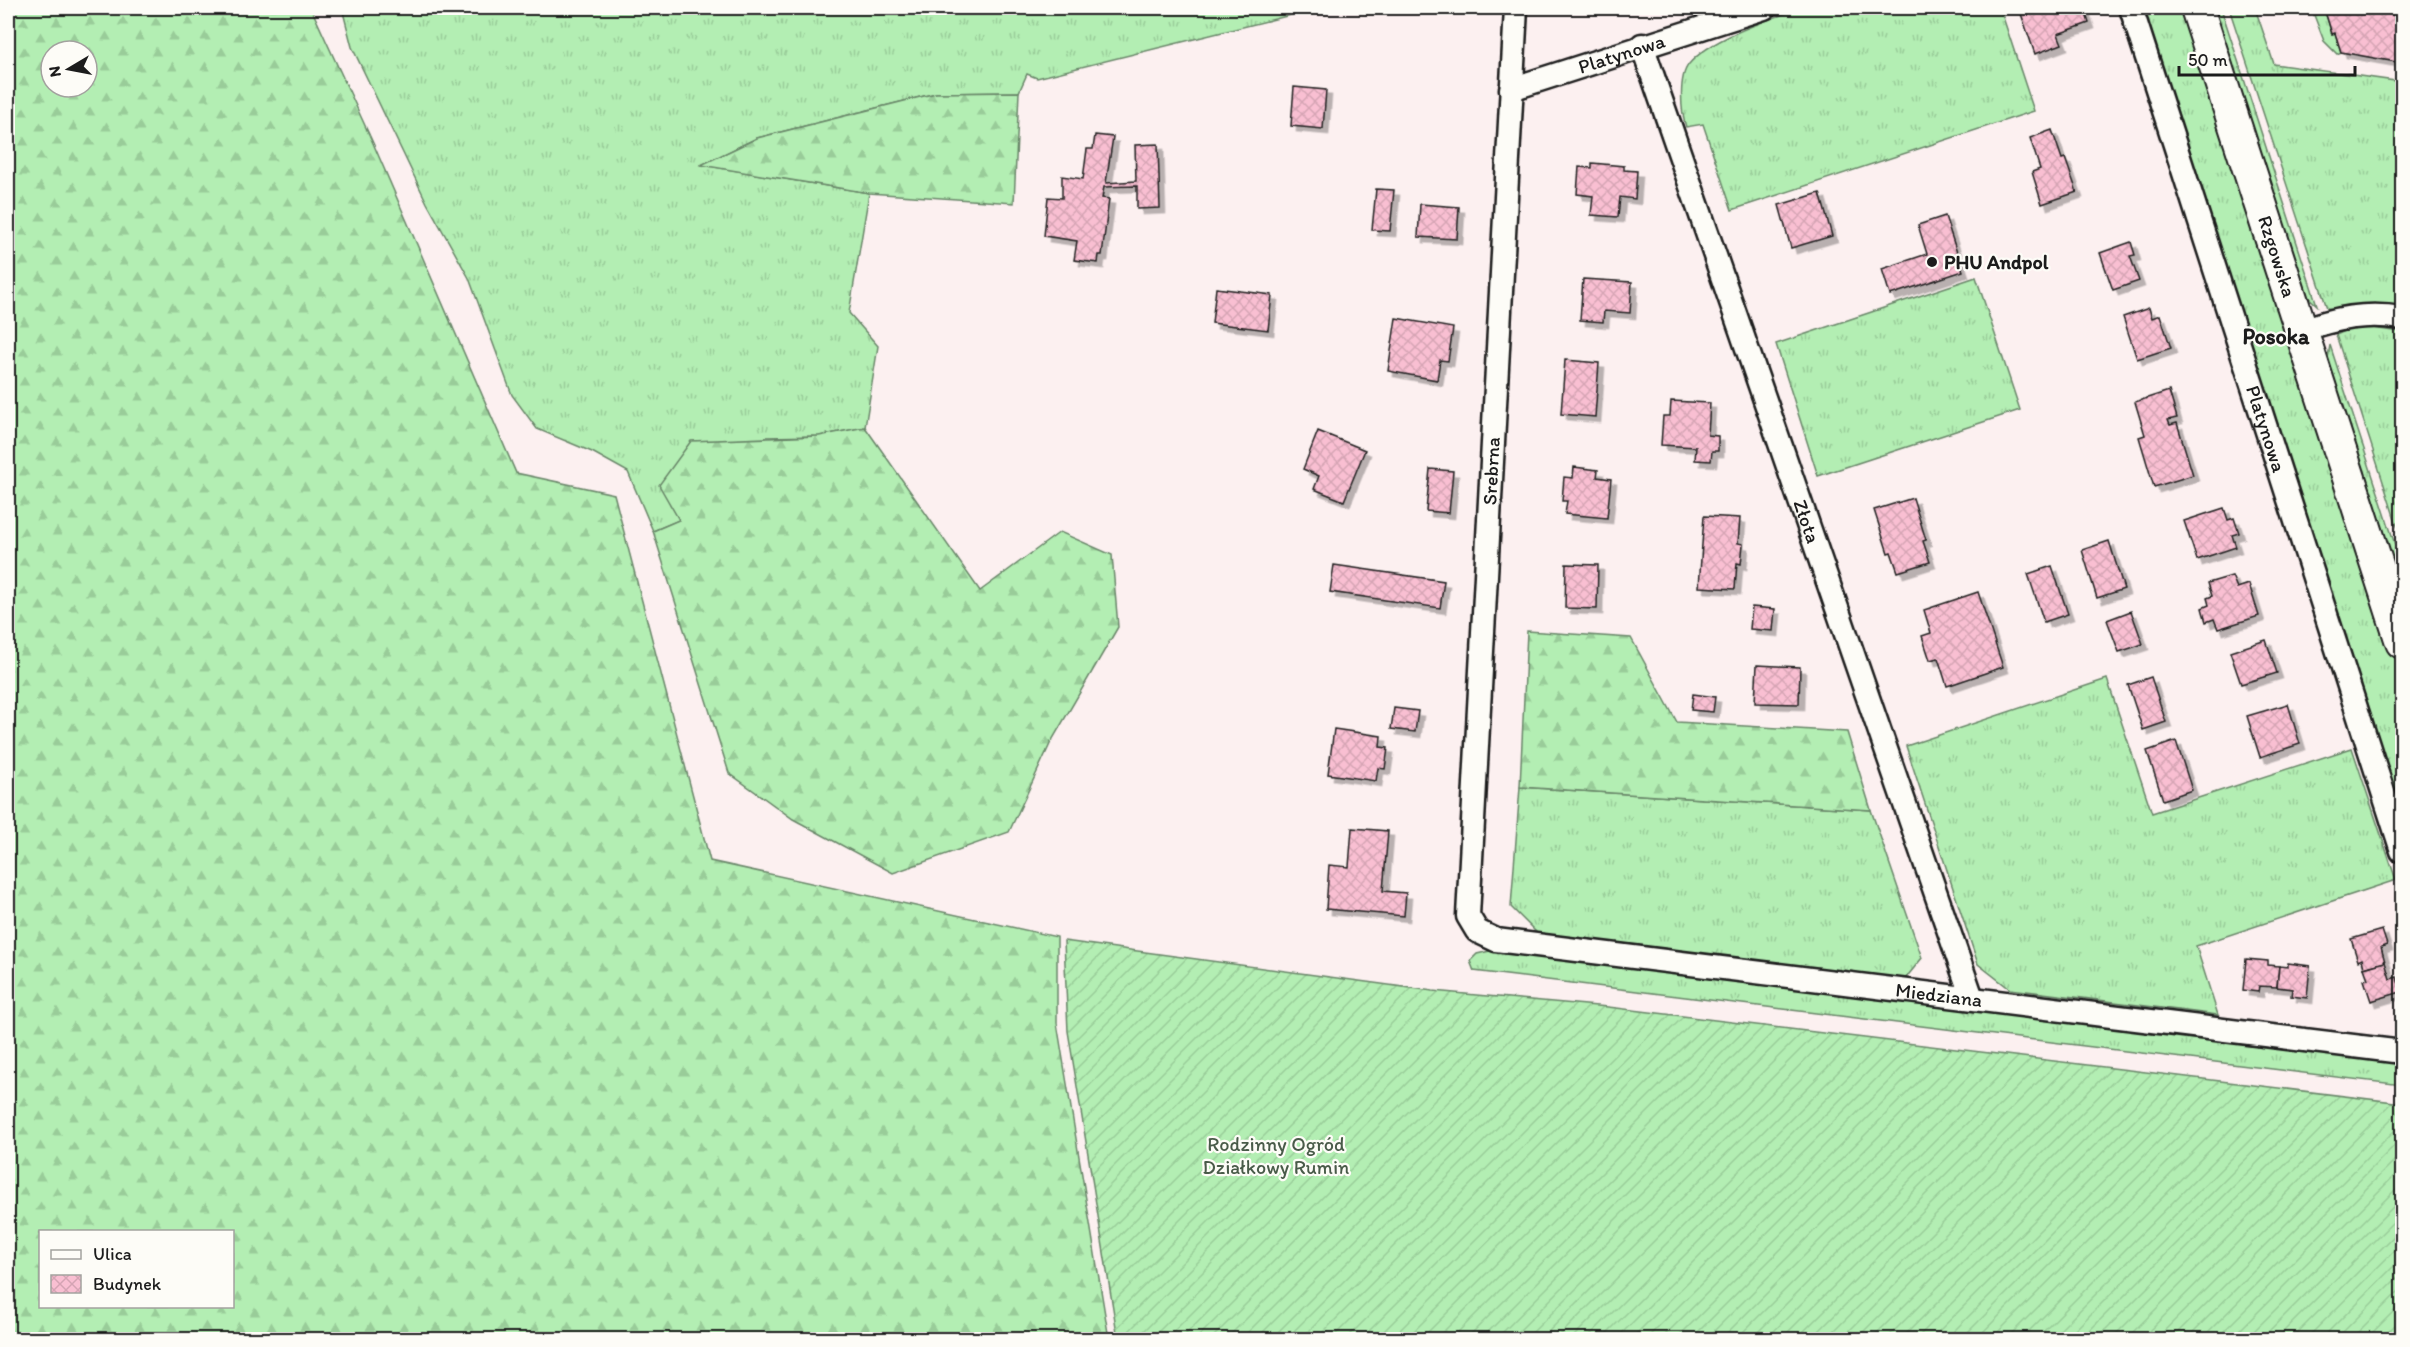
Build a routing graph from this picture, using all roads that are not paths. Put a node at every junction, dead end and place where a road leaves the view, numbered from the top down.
1 (1516, 8) edge
2 (1764, 8) edge
3 (2131, 8) edge
4 (2197, 8) edge
5 (1642, 45) junction
6 (1511, 89) junction
7 (2403, 318) edge
8 (2300, 331) junction
9 (2403, 642) edge
10 (2403, 851) edge
11 (1478, 931) joint
12 (1972, 998) junction
13 (2403, 1052) edge

1 - 6 street, Srebrna
2 - 5 street, Platynowa
3 - 10 street, Platynowa
4 - 8 street, Rzgowska
5 - 6 street, Platynowa
5 - 12 street, Złota
6 - 11 street, Srebrna
7 - 8 street
8 - 9 street, Rzgowska
11 - 12 street, Miedziana
12 - 13 street, Miedziana

